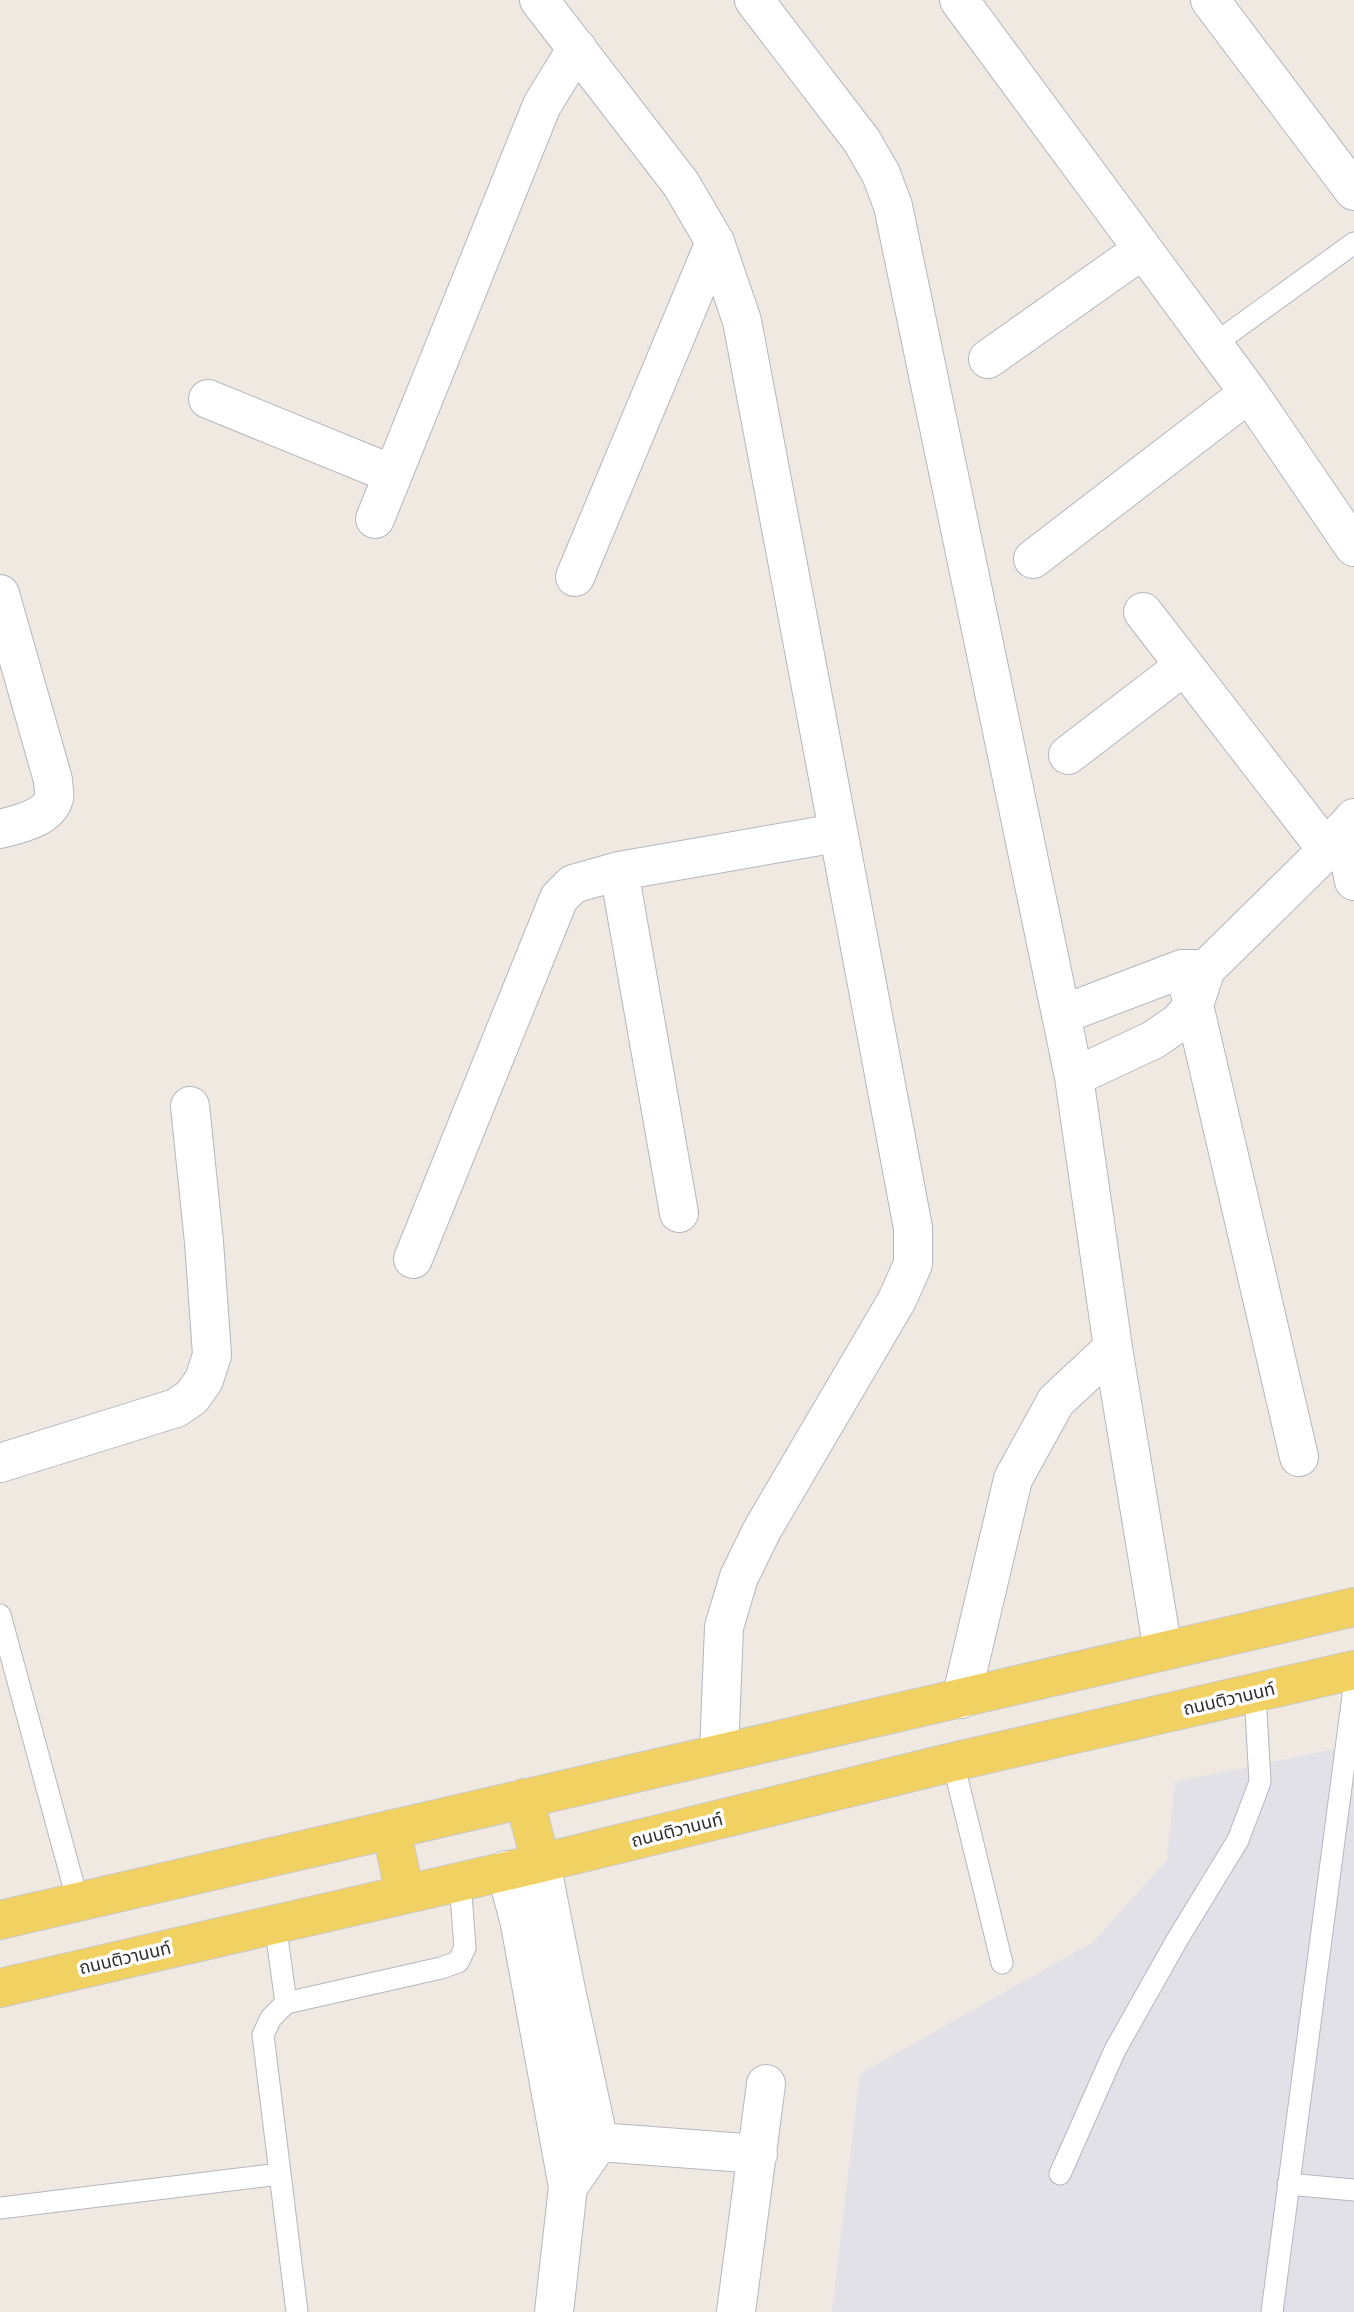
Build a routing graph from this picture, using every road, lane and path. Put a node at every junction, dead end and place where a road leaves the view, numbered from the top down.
1 (539, 0) edge
2 (754, 0) edge
3 (959, 0) edge
4 (1210, 0) edge
5 (577, 48) junction
6 (1354, 191) edge
7 (715, 242) junction
8 (1354, 243) edge
9 (1142, 250) junction
10 (1213, 345) junction
11 (988, 359) dead end
12 (1249, 393) junction
13 (208, 399) dead end
14 (392, 474) junction
15 (375, 519) dead end
16 (1354, 547) edge
17 (1033, 559) dead end
18 (575, 577) dead end
19 (0, 594) edge
20 (1143, 612) dead end
21 (1184, 666) junction
22 (1068, 755) dead end
23 (0, 829) edge
24 (837, 833) junction
25 (1341, 833) edge
26 (619, 871) junction
27 (1354, 881) edge
28 (1194, 969) junction
29 (1194, 1005) junction
30 (1061, 1015) junction
31 (1074, 1077) junction
32 (190, 1106) dead end
33 (679, 1213) dead end
34 (412, 1259) dead end
35 (1113, 1348) junction
36 (1299, 1457) dead end
37 (0, 1463) edge
38 (1354, 1606) edge
39 (0, 1615) edge
40 (1163, 1651) junction
41 (1354, 1670) edge
42 (1354, 1688) edge
43 (1255, 1693) junction
44 (961, 1699) junction
45 (719, 1752) junction
46 (953, 1762) junction
47 (524, 1798) junction
48 (391, 1829) junction
49 (524, 1867) junction
50 (460, 1881) junction
51 (405, 1894) junction
52 (78, 1902) junction
53 (0, 1920) edge
54 (275, 1923) junction
55 (1002, 1963) dead end
56 (0, 1988) edge
57 (286, 2003) junction
58 (766, 2084) dead end
59 (558, 2133) junction
60 (600, 2142) junction
61 (758, 2154) junction
62 (280, 2174) junction
63 (1060, 2174) dead end
64 (1287, 2184) junction
65 (568, 2187) junction
66 (1354, 2190) edge
67 (0, 2208) edge
68 (297, 2312) edge
69 (554, 2312) edge
70 (736, 2312) edge
71 (1272, 2312) edge

1 - 5 street
2 - 30 street
3 - 9 street
4 - 6 street
5 - 7 street
5 - 14 street
7 - 18 street
7 - 24 street
8 - 10 lane
9 - 10 street
9 - 11 street
10 - 12 street
12 - 16 street
12 - 17 street
13 - 14 street
14 - 15 street
19 - 23 street
20 - 21 street
21 - 22 street
21 - 25 street
24 - 26 street
24 - 45 street
25 - 27 street
25 - 28 street
26 - 33 street
26 - 34 street
28 - 29 street
28 - 30 street
29 - 31 street
29 - 36 street
30 - 31 street
31 - 35 street
32 - 37 street
35 - 40 street
35 - 44 street
38 - 40 main road
39 - 52 lane
40 - 44 main road
41 - 43 main road, ถนนติวานนท์
42 - 64 lane
43 - 46 main road, ถนนติวานนท์
43 - 63 lane
44 - 45 main road
45 - 47 main road
46 - 49 main road, ถนนติวานนท์
46 - 55 lane
47 - 48 main road
47 - 49 main road
48 - 51 main road
48 - 52 main road
49 - 50 main road, ถนนติวานนท์
49 - 59 street
49 - 60 street
50 - 51 main road, ถนนติวานนท์
50 - 57 lane
51 - 54 main road, ถนนติวานนท์
52 - 53 main road
54 - 56 main road, ถนนติวานนท์
54 - 57 lane
57 - 62 lane
58 - 61 street
59 - 60 street
59 - 65 street
60 - 61 street
60 - 65 street
61 - 70 street
62 - 67 lane
62 - 68 lane
64 - 66 lane
64 - 71 lane
65 - 69 street

